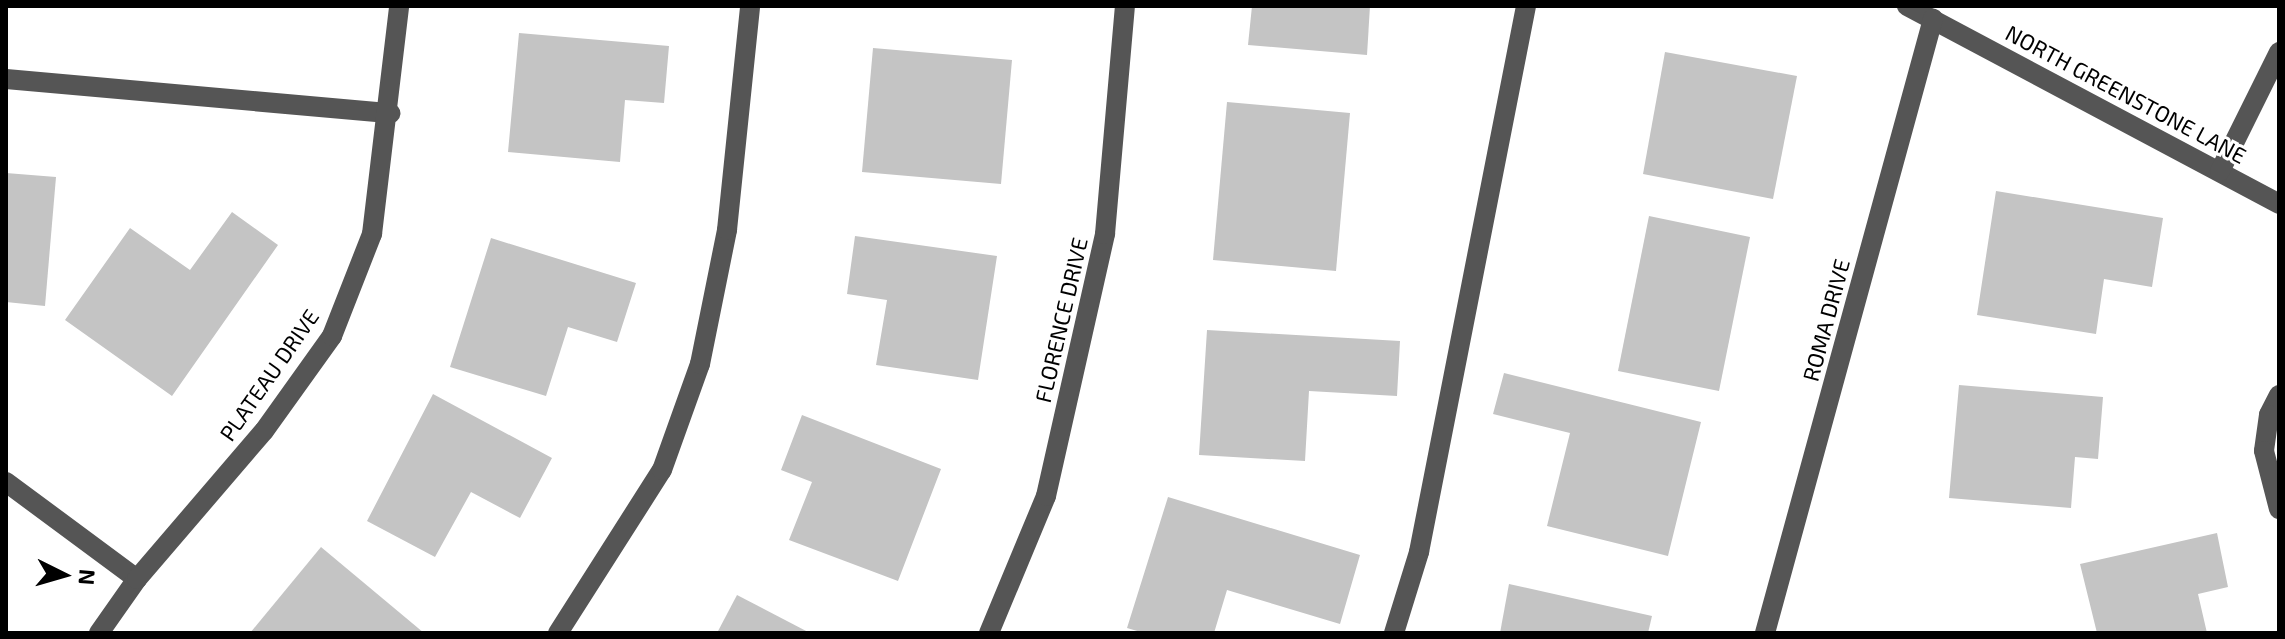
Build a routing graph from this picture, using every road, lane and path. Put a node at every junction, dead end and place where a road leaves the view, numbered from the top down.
1 (399, 6) edge
2 (750, 6) edge
3 (1125, 6) edge
4 (1526, 6) edge
5 (1907, 6) edge
6 (1933, 19) junction
7 (2279, 52) edge
8 (6, 79) edge
9 (390, 113) junction
10 (2220, 171) junction
11 (2279, 204) edge
12 (2279, 395) edge
13 (6, 482) edge
14 (2279, 509) edge
15 (137, 579) junction
16 (99, 633) edge
17 (558, 633) edge
18 (989, 633) edge
19 (1394, 633) edge
20 (1765, 633) edge

1 - 9 street, PLATEAU DRIVE
2 - 17 street
3 - 18 street, FLORENCE DRIVE
4 - 19 street
5 - 6 street, NORTH GREENSTONE LANE
6 - 10 street, NORTH GREENSTONE LANE
6 - 20 street, ROMA DRIVE
7 - 10 street
8 - 9 street
9 - 15 street, PLATEAU DRIVE
10 - 11 street, NORTH GREENSTONE LANE
12 - 14 street
13 - 15 street
15 - 16 street, PLATEAU DRIVE

